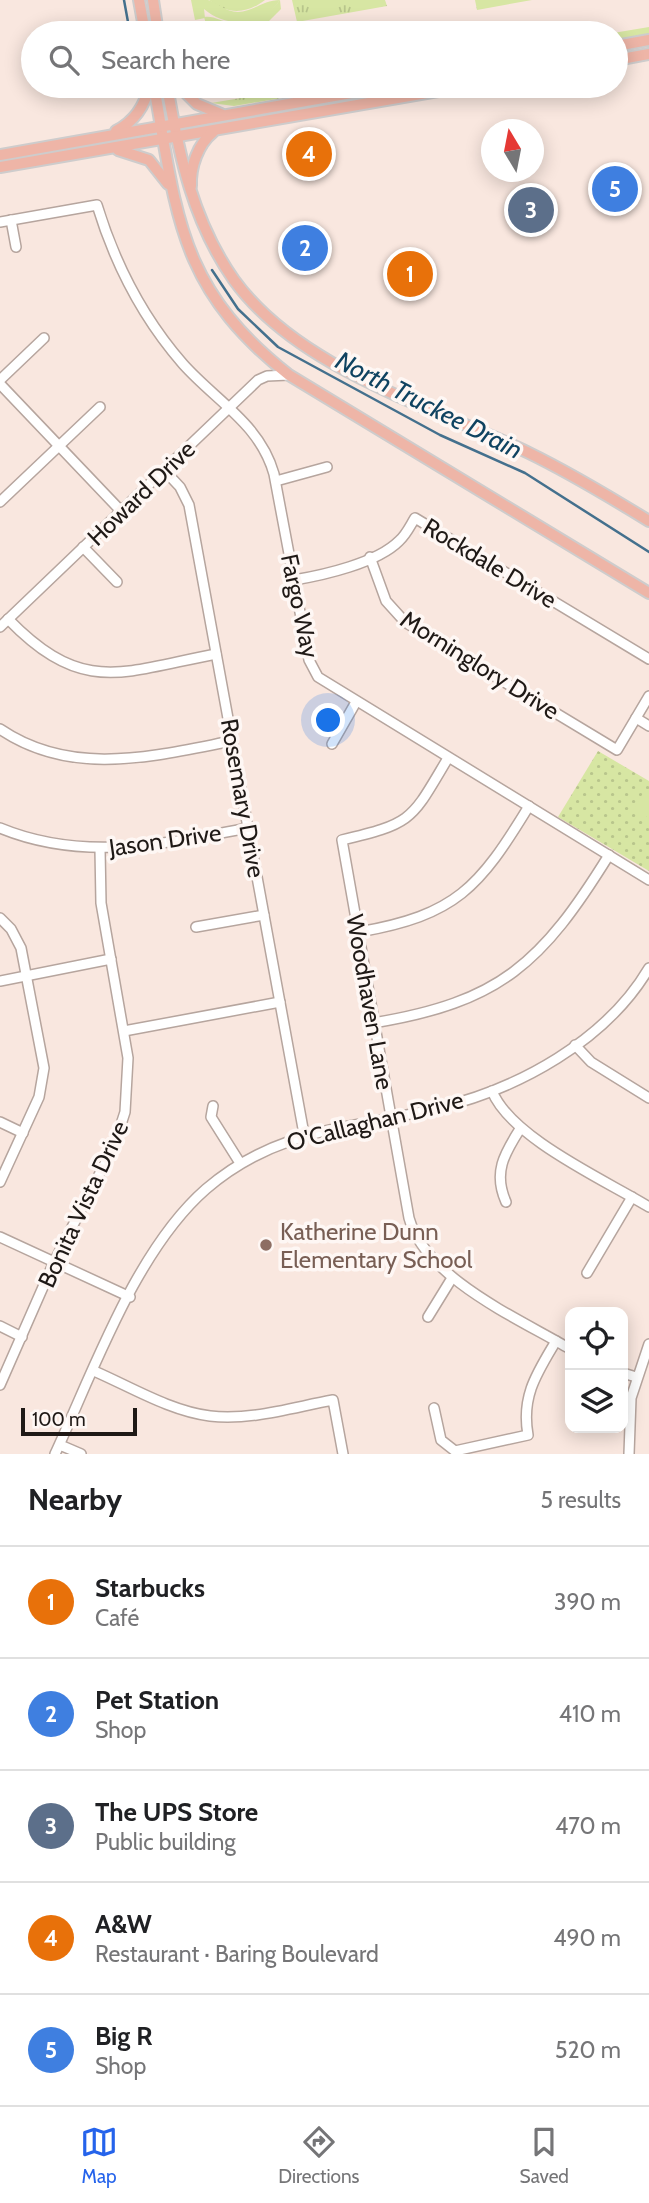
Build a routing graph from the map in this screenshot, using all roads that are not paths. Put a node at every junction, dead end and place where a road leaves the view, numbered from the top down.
1 (139, 0) edge
2 (153, 0) edge
3 (143, 21) edge
4 (156, 21) edge
5 (649, 40) edge
6 (628, 44) edge
7 (649, 54) edge
8 (628, 58) edge
9 (147, 98) edge
10 (154, 98) edge
11 (169, 98) edge
12 (191, 98) edge
13 (322, 98) edge
14 (400, 98) edge
15 (224, 115) junction
16 (174, 124) junction
17 (161, 126) junction
18 (215, 131) junction
19 (104, 136) junction
20 (176, 138) junction
21 (163, 140) junction
22 (108, 149) junction
23 (0, 155) edge
24 (0, 167) edge
25 (173, 192) junction
26 (191, 196) junction
27 (12, 220) junction
28 (0, 222) edge
29 (16, 247) dead end
30 (44, 338) dead end
31 (289, 375) junction
32 (0, 382) edge
33 (100, 407) dead end
34 (230, 408) junction
35 (59, 446) junction
36 (327, 467) dead end
37 (164, 470) junction
38 (276, 481) junction
39 (0, 502) edge
40 (121, 511) junction
41 (649, 521) edge
42 (83, 547) junction
43 (370, 557) junction
44 (294, 580) junction
45 (117, 582) dead end
46 (649, 593) edge
47 (8, 619) junction
48 (0, 627) edge
49 (216, 654) junction
50 (649, 659) edge
51 (649, 696) edge
52 (356, 702) junction
53 (636, 718) junction
54 (649, 726) edge
55 (0, 729) edge
56 (232, 741) junction
57 (332, 744) dead end
58 (449, 758) junction
59 (529, 806) junction
60 (0, 828) edge
61 (248, 828) junction
62 (100, 849) junction
63 (609, 855) junction
64 (649, 880) edge
65 (264, 915) junction
66 (0, 918) edge
67 (196, 927) dead end
68 (359, 932) junction
69 (110, 959) junction
70 (649, 968) edge
71 (27, 975) junction
72 (0, 981) edge
73 (639, 982) junction
74 (649, 988) edge
75 (280, 1002) junction
76 (373, 1023) junction
77 (124, 1031) junction
78 (575, 1045) junction
79 (492, 1091) junction
80 (649, 1097) edge
81 (213, 1106) dead end
82 (390, 1117) junction
83 (0, 1122) edge
84 (520, 1129) junction
85 (23, 1133) junction
86 (304, 1134) junction
87 (240, 1163) junction
88 (0, 1182) edge
89 (632, 1197) junction
90 (506, 1202) dead end
91 (649, 1207) edge
92 (0, 1237) edge
93 (54, 1262) junction
94 (587, 1273) dead end
95 (452, 1278) junction
96 (130, 1297) junction
97 (428, 1317) dead end
98 (0, 1326) edge
99 (22, 1336) junction
100 (556, 1341) junction
101 (649, 1344) edge
102 (565, 1346) edge
103 (94, 1371) junction
104 (628, 1375) edge
105 (636, 1377) junction
106 (0, 1385) edge
107 (433, 1408) dead end
108 (58, 1449) edge
109 (81, 1454) edge
110 (343, 1454) edge
111 (629, 1454) edge

1 - 3 main road
2 - 4 main road
5 - 6 main road
7 - 8 main road
9 - 19 main road
10 - 17 main road
11 - 16 main road
12 - 15 main road
13 - 15 main road
14 - 18 main road
15 - 16 main road
16 - 17 main road
16 - 20 main road
17 - 19 main road
17 - 21 main road
18 - 20 main road
18 - 26 main road
19 - 23 main road
20 - 21 main road
20 - 26 main road
21 - 22 main road
21 - 25 main road
22 - 24 main road
22 - 25 main road
25 - 31 main road
26 - 41 main road
27 - 28 street
27 - 29 street
27 - 34 street, Fargo Way
30 - 32 street
31 - 34 street, Howard Drive
31 - 46 main road
32 - 35 street
33 - 35 street
34 - 37 street, Howard Drive
34 - 38 street, Fargo Way
35 - 39 street
35 - 40 street
36 - 38 street
37 - 40 street, Howard Drive
37 - 49 street, Rosemary Drive
38 - 44 street, Fargo Way
40 - 42 street, Howard Drive
42 - 45 street
42 - 47 street, Howard Drive
43 - 44 street, Rockdale Drive
43 - 50 street, Rockdale Drive
43 - 53 street, Morninglory Drive
44 - 52 street, Fargo Way
47 - 48 street, Howard Drive
47 - 49 street
49 - 56 street, Rosemary Drive
51 - 53 street
52 - 57 street
52 - 58 street, Fargo Way
53 - 54 street
55 - 56 street
56 - 61 street, Rosemary Drive
58 - 59 street, Fargo Way
58 - 68 street, Woodhaven Lane
59 - 63 street, Fargo Way
59 - 68 street
60 - 62 street, Jason Drive
61 - 62 street, Jason Drive
61 - 65 street, Rosemary Drive
62 - 69 street, Bonita Vista Drive
63 - 64 street, Fargo Way
63 - 76 street
65 - 67 street
65 - 75 street, Rosemary Drive
66 - 71 street
68 - 76 street, Woodhaven Lane
69 - 71 street
69 - 77 street, Bonita Vista Drive
70 - 73 street, O'Callaghan Drive
71 - 72 street
71 - 85 street
73 - 74 street
73 - 78 street, O'Callaghan Drive
75 - 77 street
75 - 86 street, Rosemary Drive
76 - 82 street, Woodhaven Lane
77 - 93 street, Bonita Vista Drive
78 - 79 street, O'Callaghan Drive
78 - 80 street
79 - 82 street, O'Callaghan Drive
79 - 84 street
81 - 87 street
82 - 86 street, O'Callaghan Drive
82 - 95 street, Woodhaven Lane
83 - 85 street
84 - 89 street
84 - 90 street
85 - 88 street
86 - 87 street, O'Callaghan Drive
87 - 96 street, O'Callaghan Drive
89 - 91 street
89 - 94 street
92 - 93 street
93 - 96 street
93 - 99 street, Bonita Vista Drive
95 - 97 street
95 - 100 street, Woodhaven Lane
96 - 103 street, O'Callaghan Drive
98 - 99 street
99 - 106 street, Bonita Vista Drive
100 - 102 street, Woodhaven Lane
100 - 107 street
101 - 105 street
103 - 108 street, O'Callaghan Drive
103 - 110 street
104 - 105 street
105 - 111 street
108 - 109 street

